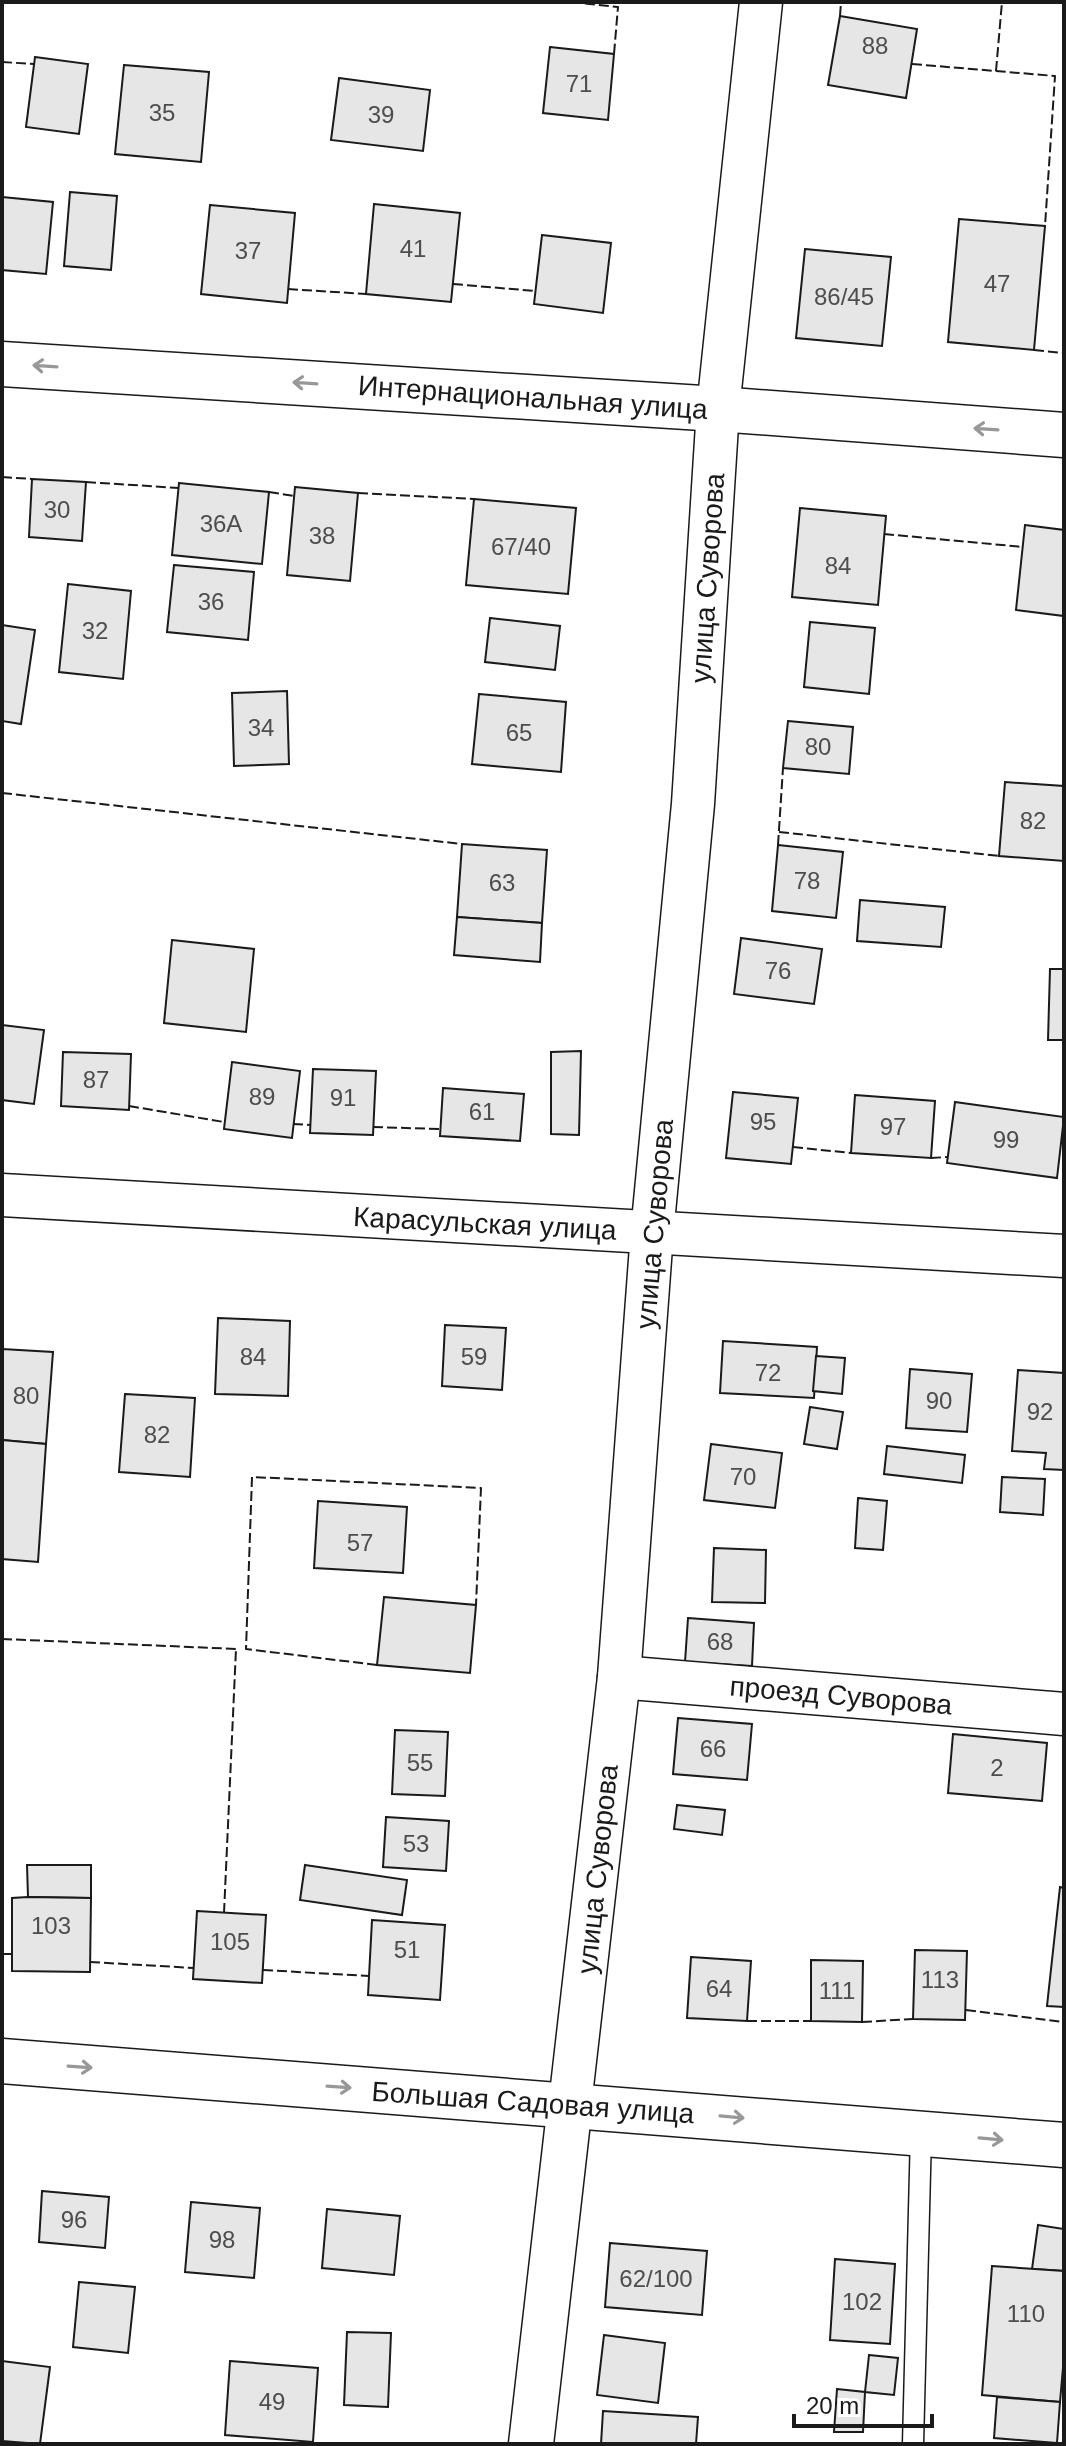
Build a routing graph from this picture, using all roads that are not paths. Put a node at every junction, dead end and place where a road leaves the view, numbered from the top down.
1 (761, 2) edge
2 (2, 364) edge
3 (718, 409) junction
4 (1064, 435) edge
5 (2, 1195) edge
6 (652, 1233) junction
7 (1064, 1256) edge
8 (619, 1677) junction
9 (1064, 1714) edge
10 (2, 2061) edge
11 (570, 2104) junction
12 (921, 2133) junction
13 (1064, 2145) edge
14 (531, 2444) edge
15 (913, 2444) edge

1 - 3 street, улица Суворова
3 -> 2 street, Интернациональная улица
4 -> 3 street, Интернациональная улица
3 - 6 street, улица Суворова
5 - 6 street, Карасульская улица
6 - 7 street, Карасульская улица
6 - 8 street, улица Суворова
8 - 9 street, проезд Суворова
8 - 11 street, улица Суворова
10 -> 11 street, Большая Садовая улица
11 -> 12 street, Большая Садовая улица
11 - 14 street, улица Суворова
12 -> 13 street, Большая Садовая улица
12 - 15 lane

